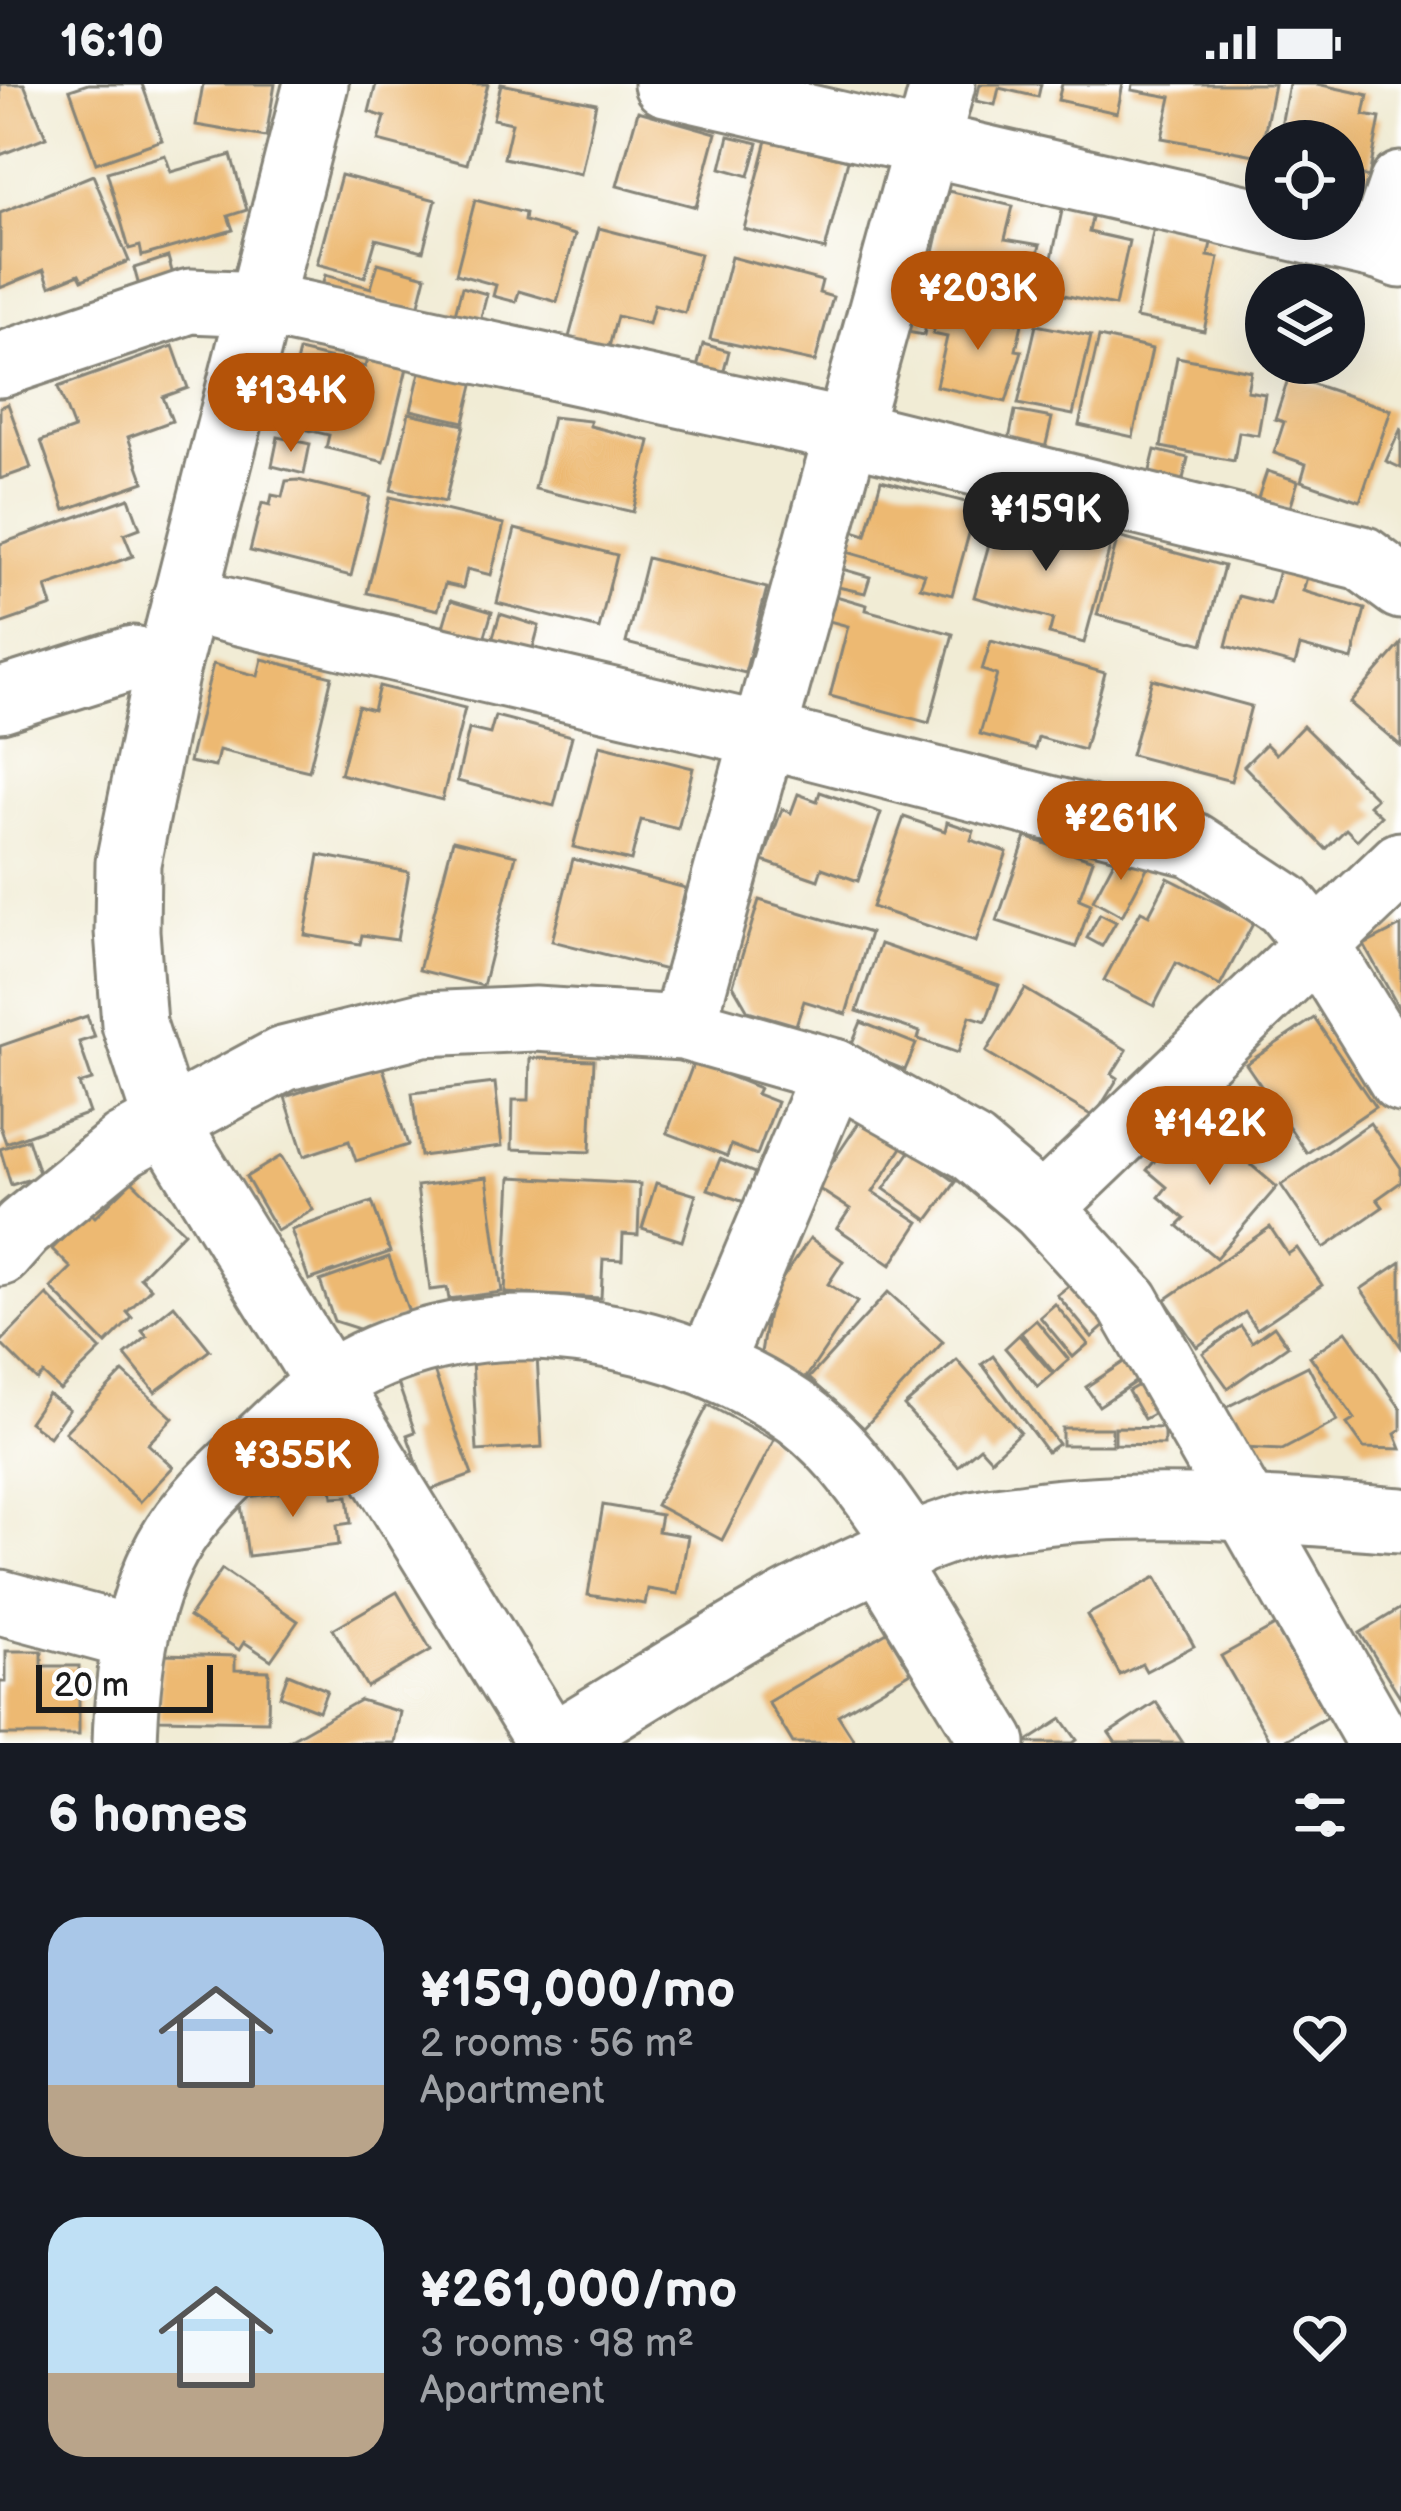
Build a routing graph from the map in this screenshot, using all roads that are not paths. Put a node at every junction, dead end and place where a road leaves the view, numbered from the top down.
1 (316, 84) edge
2 (666, 84) edge
3 (943, 84) edge
4 (926, 144) junction
5 (1401, 184) edge
6 (1390, 252) edge
7 (260, 304) junction
8 (0, 365) edge
9 (845, 431) junction
10 (1401, 587) edge
11 (184, 600) junction
12 (166, 670) junction
13 (0, 700) edge
14 (763, 735) junction
15 (1401, 864) edge
16 (1317, 944) junction
17 (683, 1028) junction
18 (834, 1071) junction
19 (1401, 1080) edge
20 (166, 1122) junction
21 (1042, 1208) junction
22 (0, 1254) edge
23 (710, 1363) junction
24 (326, 1385) junction
25 (1244, 1508) junction
26 (1401, 1520) edge
27 (896, 1552) junction
28 (0, 1602) edge
29 (134, 1639) junction
30 (125, 1743) edge
31 (552, 1743) edge
32 (994, 1743) edge
33 (1381, 1743) edge

1 - 7 street
2 - 4 street
3 - 4 street
4 - 6 street
4 - 9 street
5 - 6 street
7 - 8 street
7 - 9 street
7 - 11 street
9 - 10 street
9 - 14 street
11 - 12 street
11 - 14 street
12 - 13 street
12 - 20 street
14 - 16 street
14 - 17 street
15 - 16 street
16 - 19 street
16 - 21 street
17 - 18 street
17 - 20 street
18 - 21 street
18 - 23 street
20 - 22 street
20 - 24 street
21 - 25 street
23 - 24 street
23 - 27 street
24 - 29 street
24 - 31 street
25 - 26 street
25 - 27 street
25 - 33 street
27 - 31 street
27 - 32 street
28 - 29 street
29 - 30 street

